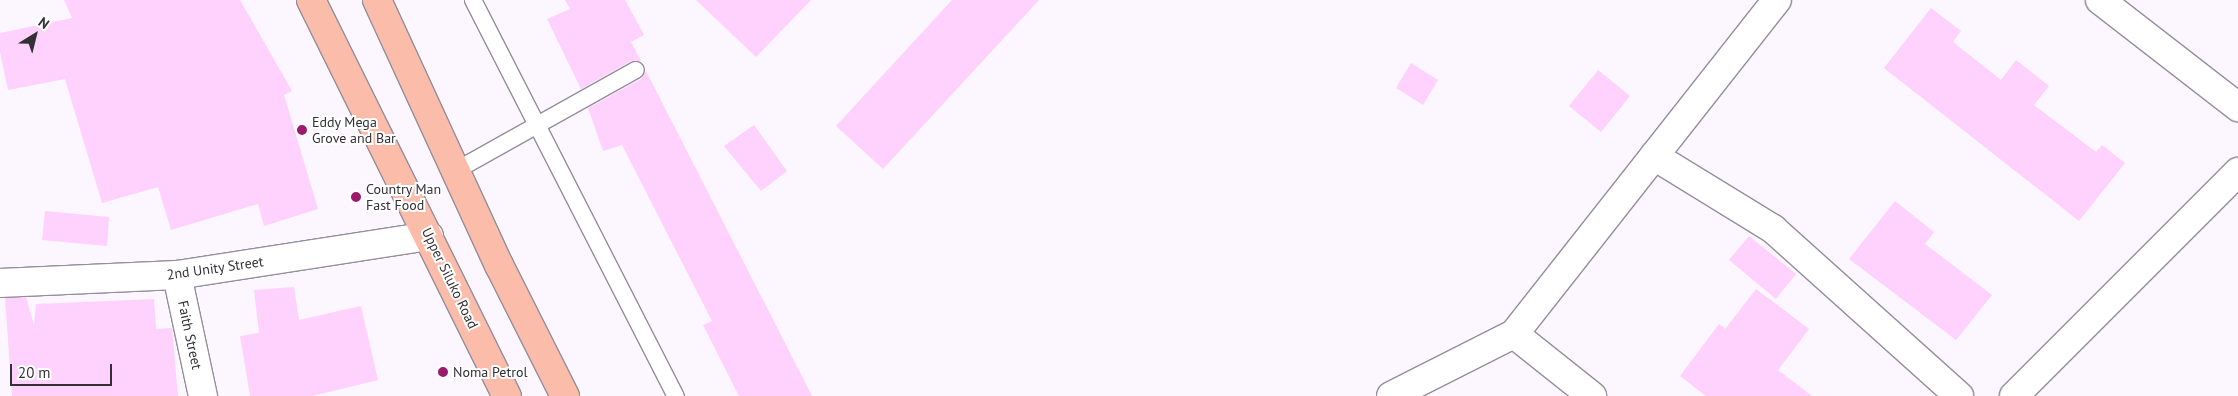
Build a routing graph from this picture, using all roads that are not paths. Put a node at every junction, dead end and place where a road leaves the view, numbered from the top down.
1 (311, 0) edge
2 (377, 0) edge
3 (472, 0) edge
4 (1777, 0) edge
5 (2100, 0) edge
6 (636, 70) dead end
7 (2238, 107) edge
8 (536, 127) junction
9 (1654, 156) junction
10 (455, 171) junction
11 (2238, 172) edge
12 (429, 236) junction
13 (177, 275) junction
14 (0, 283) edge
15 (1514, 334) junction
16 (203, 396) edge
17 (507, 396) edge
18 (565, 396) edge
19 (676, 396) edge
20 (1391, 396) edge
21 (1592, 396) edge
22 (1959, 396) edge
23 (2014, 396) edge

1 - 12 main road, Upper Siluko Road
2 - 10 main road
3 - 8 lane
4 - 9 street
5 - 7 street
6 - 8 lane
8 - 10 lane
8 - 19 lane
9 - 15 street
9 - 22 street
10 - 18 main road
11 - 23 street
12 - 13 street, 2nd Unity Street
12 - 17 main road, Upper Siluko Road
13 - 14 street, 2nd Unity Street
13 - 16 street, Faith Street
15 - 20 street
15 - 21 street

